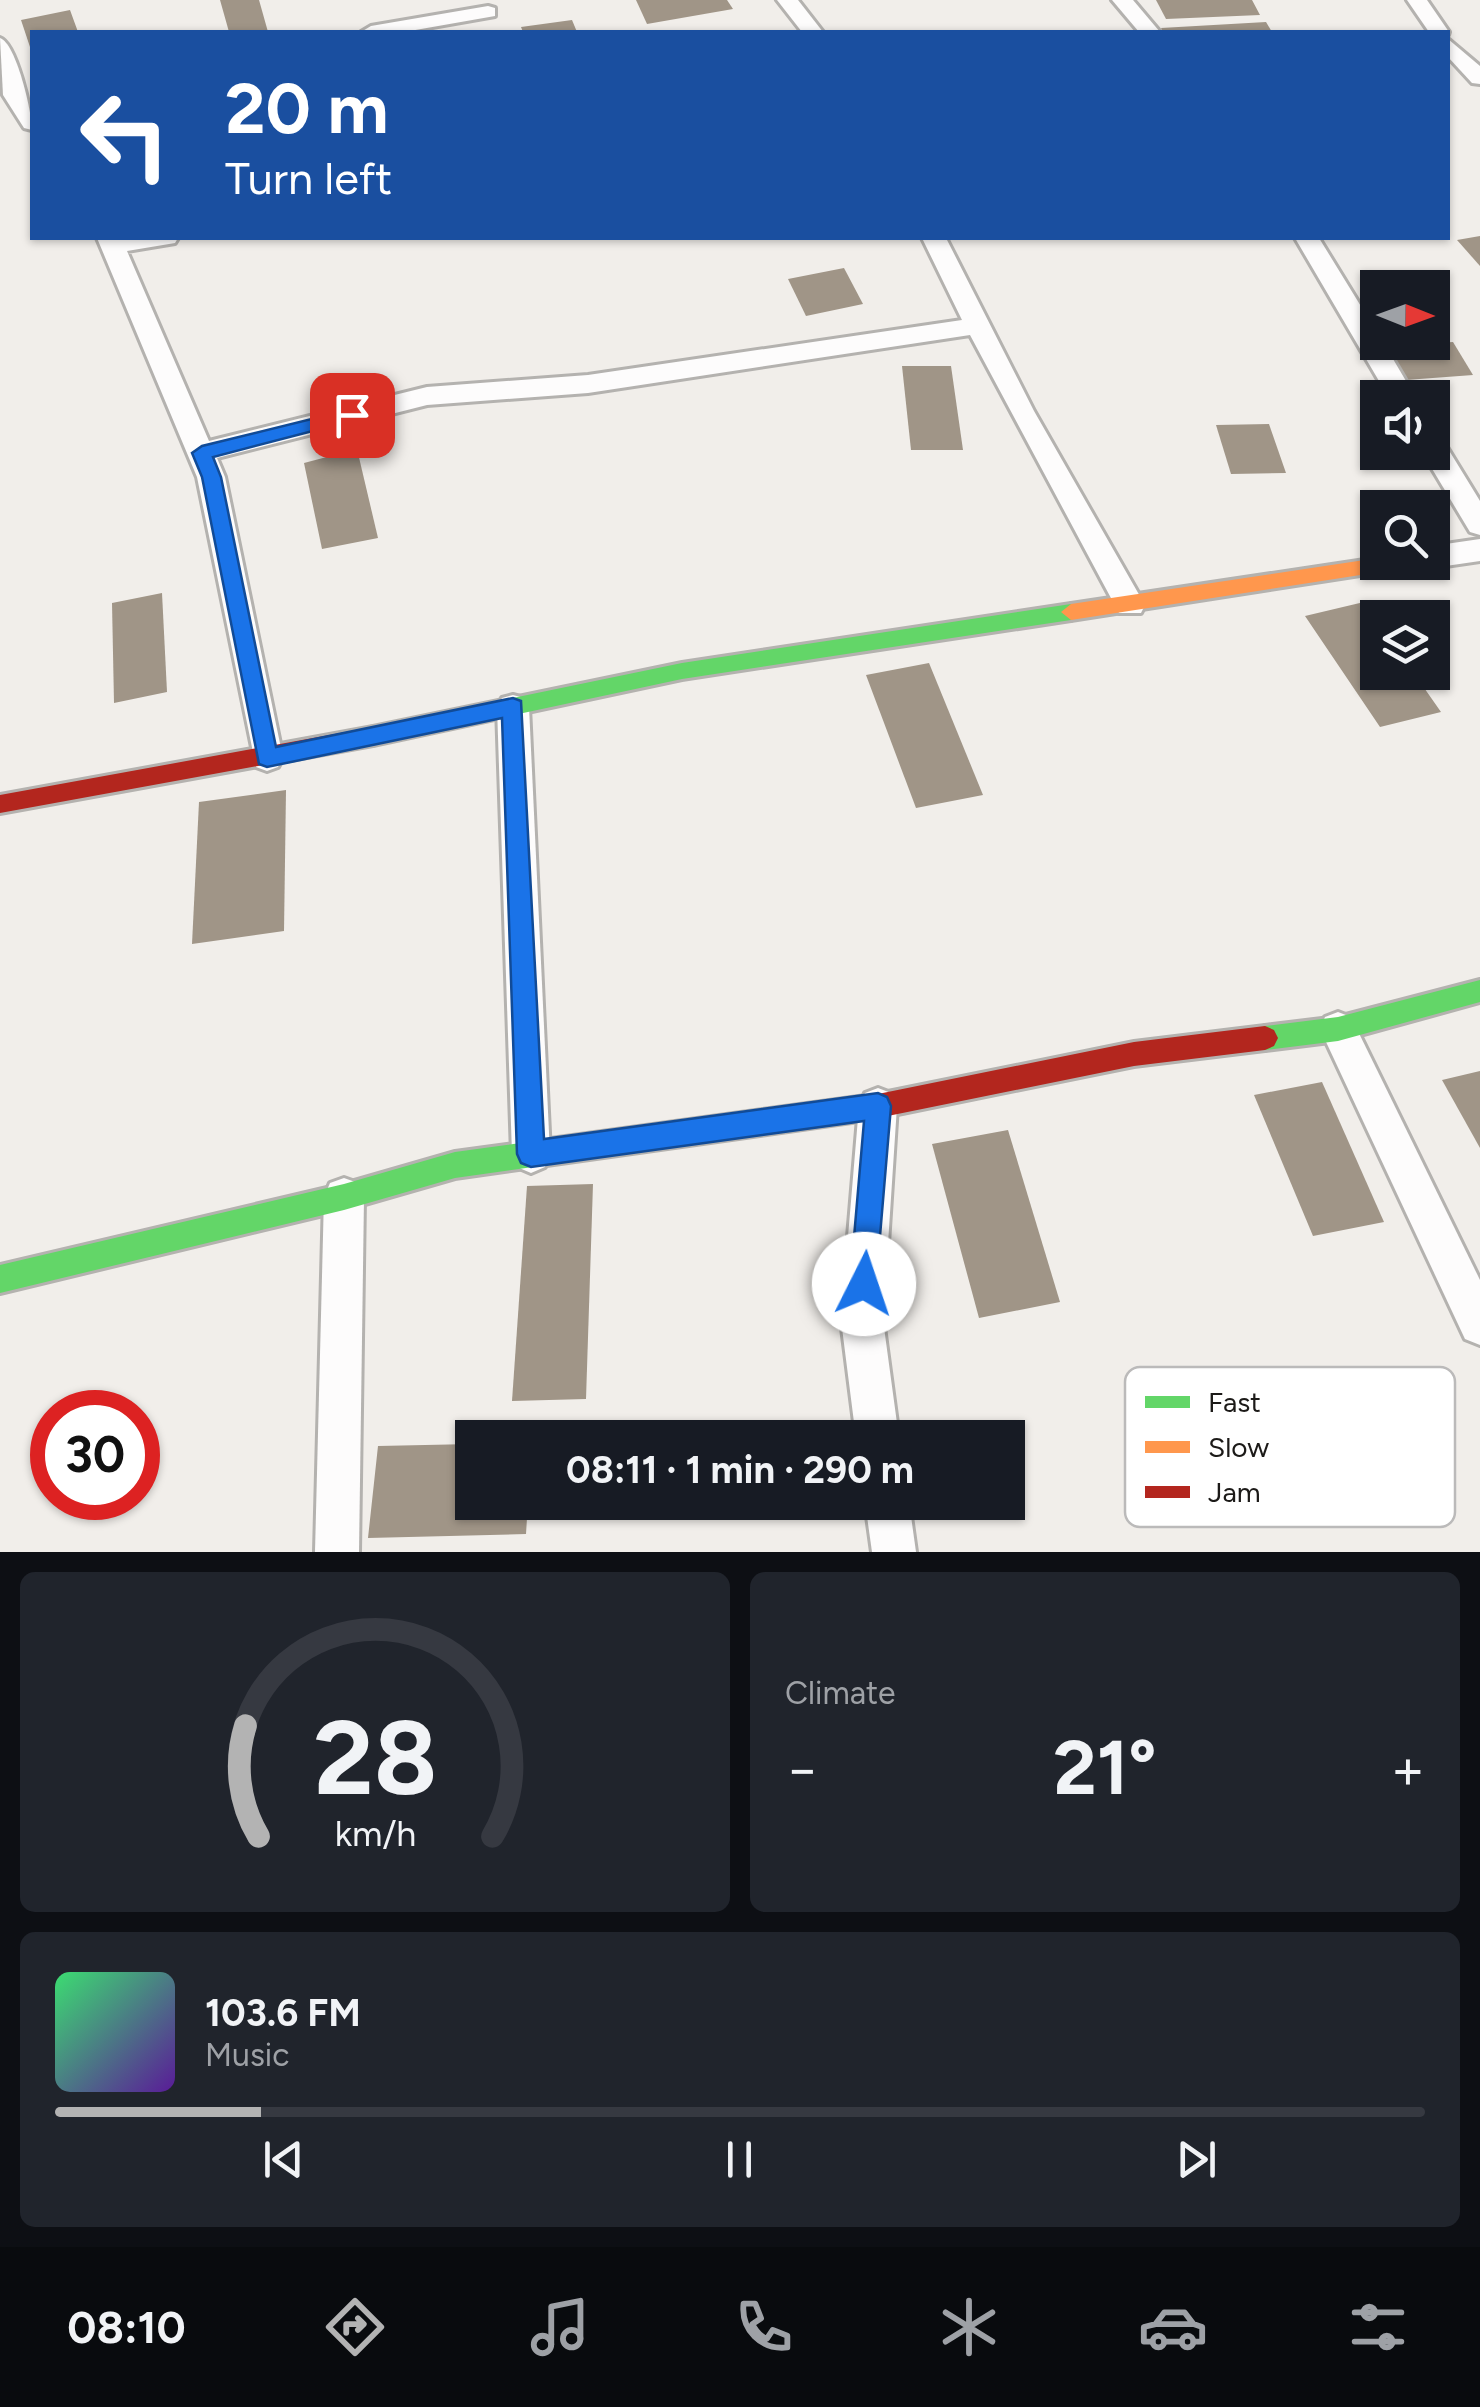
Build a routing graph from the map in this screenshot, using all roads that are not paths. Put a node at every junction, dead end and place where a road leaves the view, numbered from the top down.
1 (787, 0) edge
2 (1122, 0) edge
3 (1417, 0) edge
4 (488, 12) dead end
5 (383, 30) edge
6 (811, 30) edge
7 (1148, 30) edge
8 (1438, 30) edge
9 (0, 44) edge
10 (1450, 48) edge
11 (1480, 78) edge
12 (23, 94) edge
13 (139, 240) edge
14 (935, 240) edge
15 (1308, 240) edge
16 (112, 242) edge
17 (975, 326) junction
18 (1392, 380) edge
19 (202, 453) junction
20 (1447, 470) edge
21 (1480, 525) edge
22 (1480, 550) edge
23 (1450, 554) edge
24 (1360, 568) edge
25 (1130, 604) junction
26 (513, 707) junction
27 (267, 758) junction
28 (0, 804) edge
29 (1480, 991) edge
30 (1338, 1029) junction
31 (878, 1106) junction
32 (531, 1154) junction
33 (344, 1198) junction
34 (0, 1279) edge
35 (1480, 1324) edge
36 (876, 1420) edge
37 (890, 1520) edge
38 (338, 1552) edge
39 (894, 1552) edge

1 - 6 street
2 - 7 street
3 - 8 street
4 - 5 street
9 - 12 street
10 - 11 street
13 - 16 street
14 - 17 street
15 - 18 street
16 - 19 street
17 - 19 street
17 - 25 street
19 - 27 street
20 - 21 street
22 - 23 street
24 - 25 street
25 - 26 street
26 - 27 street
26 - 32 street
27 - 28 street
29 - 30 street
30 - 31 street
30 - 35 street
31 - 32 street
31 - 36 street
32 - 33 street
33 - 34 street
33 - 38 street
37 - 39 street

